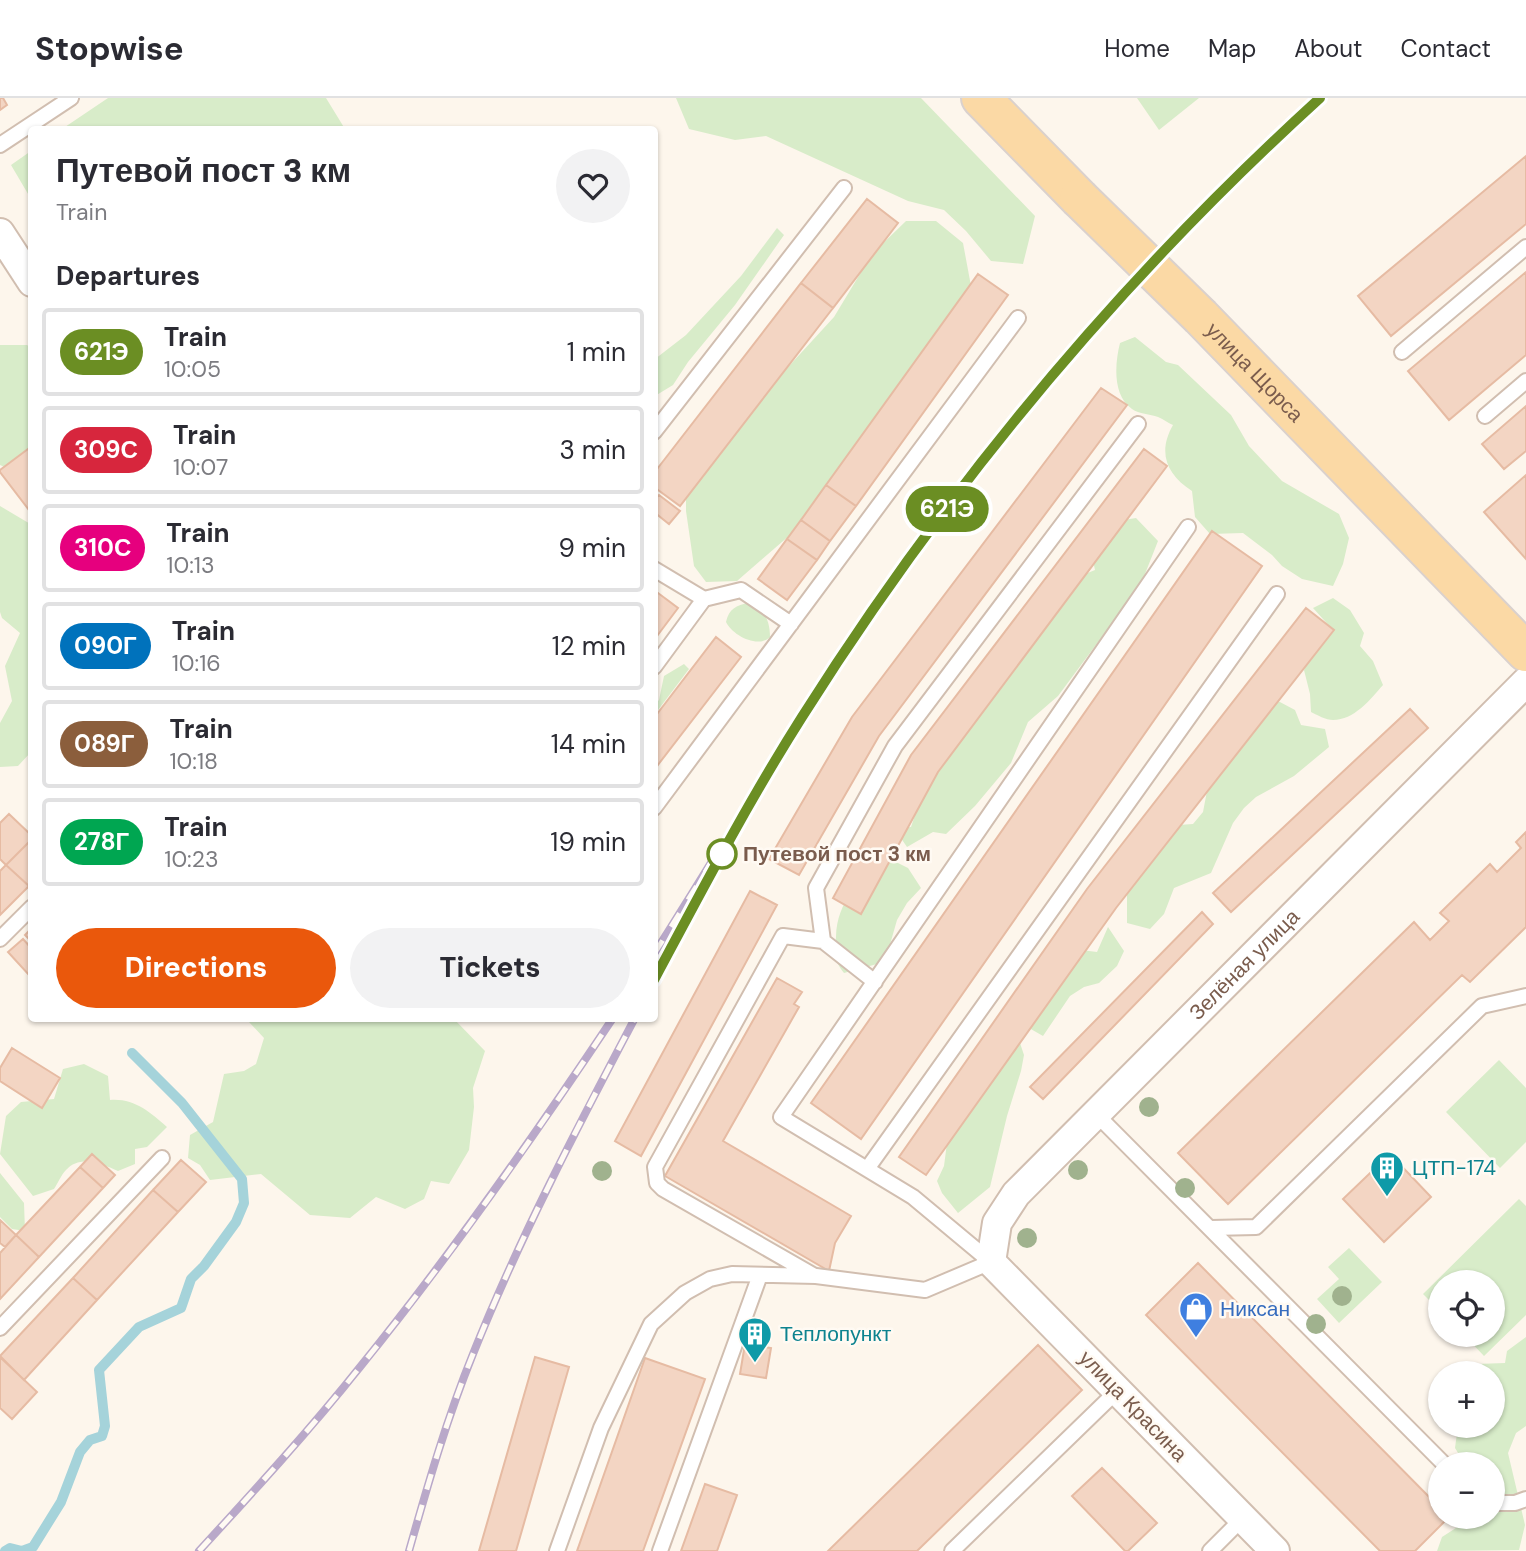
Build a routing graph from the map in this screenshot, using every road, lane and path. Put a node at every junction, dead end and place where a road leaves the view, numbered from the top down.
1 (71, 98) edge
2 (981, 98) edge
3 (28, 126) edge
4 (29, 126) edge
5 (0, 145) edge
6 (844, 188) dead end
7 (0, 233) edge
8 (1526, 247) edge
9 (28, 276) edge
10 (1018, 317) dead end
11 (1402, 352) dead end
12 (1526, 381) edge
13 (1485, 416) dead end
14 (1138, 424) dead end
15 (658, 427) edge
16 (1188, 527) dead end
17 (658, 571) edge
18 (1277, 594) dead end
19 (704, 599) junction
20 (792, 624) junction
21 (1526, 652) edge
22 (658, 662) edge
23 (1526, 682) edge
24 (658, 803) edge
25 (28, 910) edge
26 (0, 939) edge
27 (823, 941) junction
28 (876, 982) junction
29 (1526, 996) edge
30 (1096, 1114) junction
31 (162, 1158) dead end
32 (867, 1169) junction
33 (1211, 1228) junction
34 (991, 1262) junction
35 (760, 1275) junction
36 (816, 1276) junction
37 (0, 1328) edge
38 (1117, 1391) junction
39 (1432, 1452) edge
40 (1526, 1499) edge
41 (1505, 1503) edge
42 (1243, 1518) junction
43 (557, 1551) edge
44 (660, 1551) edge
45 (952, 1551) edge
46 (1210, 1551) edge
47 (1275, 1551) edge

1 - 4 lane
2 - 21 main road, улица Щорса, bridge
3 - 5 lane
6 - 15 lane
7 - 9 street
8 - 11 lane
10 - 20 lane
12 - 13 lane
14 - 27 lane
16 - 28 lane
17 - 19 lane
18 - 32 lane
19 - 20 lane
19 - 22 lane
20 - 24 lane
23 - 30 street, Зелёная улица
25 - 26 lane
27 - 28 lane
27 - 36 lane
28 - 32 lane
29 - 33 lane
30 - 33 lane
30 - 34 street, Зелёная улица
31 - 37 lane
32 - 34 lane
33 - 39 lane
34 - 36 lane
34 - 38 street, улица Красина
35 - 36 lane
35 - 43 lane
35 - 44 lane
38 - 42 street, улица Красина
38 - 45 lane
40 - 41 lane
42 - 46 lane
42 - 47 street, улица Красина

